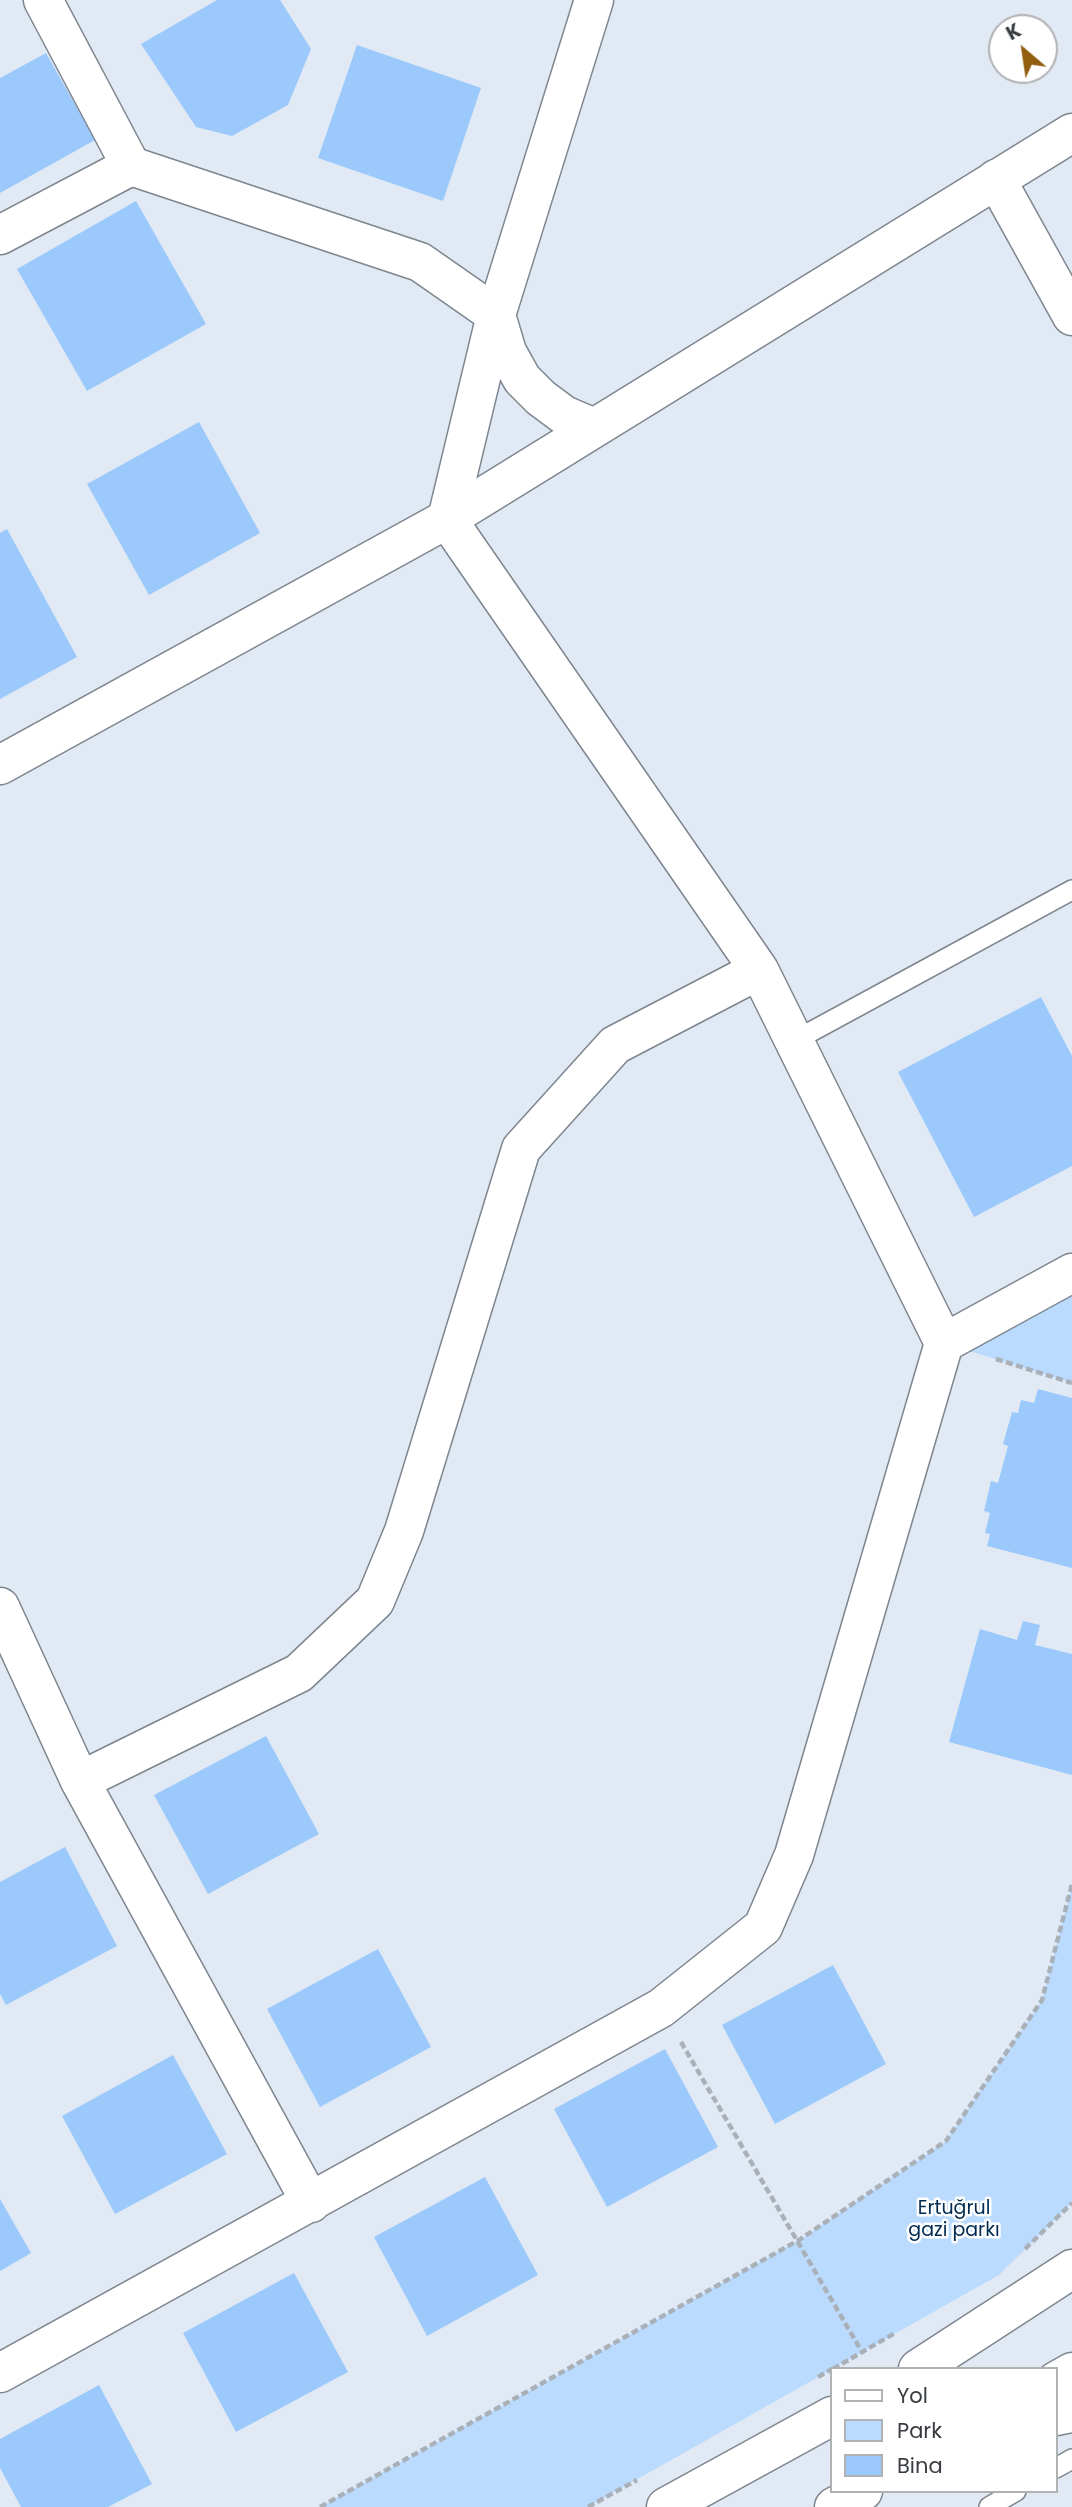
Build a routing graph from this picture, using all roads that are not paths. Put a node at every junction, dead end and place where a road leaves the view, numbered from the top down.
1 (43, 0) edge
2 (594, 0) edge
3 (1072, 133) edge
4 (131, 166) junction
5 (996, 179) junction
6 (0, 235) edge
7 (496, 315) junction
8 (1072, 316) edge
9 (592, 427) junction
10 (447, 519) junction
11 (0, 765) edge
12 (1072, 890) edge
13 (759, 970) junction
14 (794, 1041) junction
15 (1072, 1273) edge
16 (944, 1343) junction
17 (0, 1607) edge
18 (80, 1781) junction
19 (312, 2203) junction
20 (1072, 2269) edge
21 (921, 2367) edge
22 (0, 2373) edge
23 (830, 2417) edge
24 (859, 2493) edge
25 (1013, 2493) edge
26 (666, 2507) edge
27 (834, 2507) edge
28 (989, 2507) edge

1 - 4 street
2 - 7 street
3 - 5 street
4 - 6 street
4 - 7 street
5 - 8 street
5 - 9 street
7 - 9 street
7 - 10 street
9 - 10 street
10 - 11 street
10 - 13 street
12 - 14 lane
13 - 14 street
13 - 18 street
14 - 16 street
15 - 16 street
16 - 19 street
17 - 18 street
18 - 19 street
19 - 22 street
20 - 21 street
23 - 26 street
24 - 27 street
25 - 28 lane

